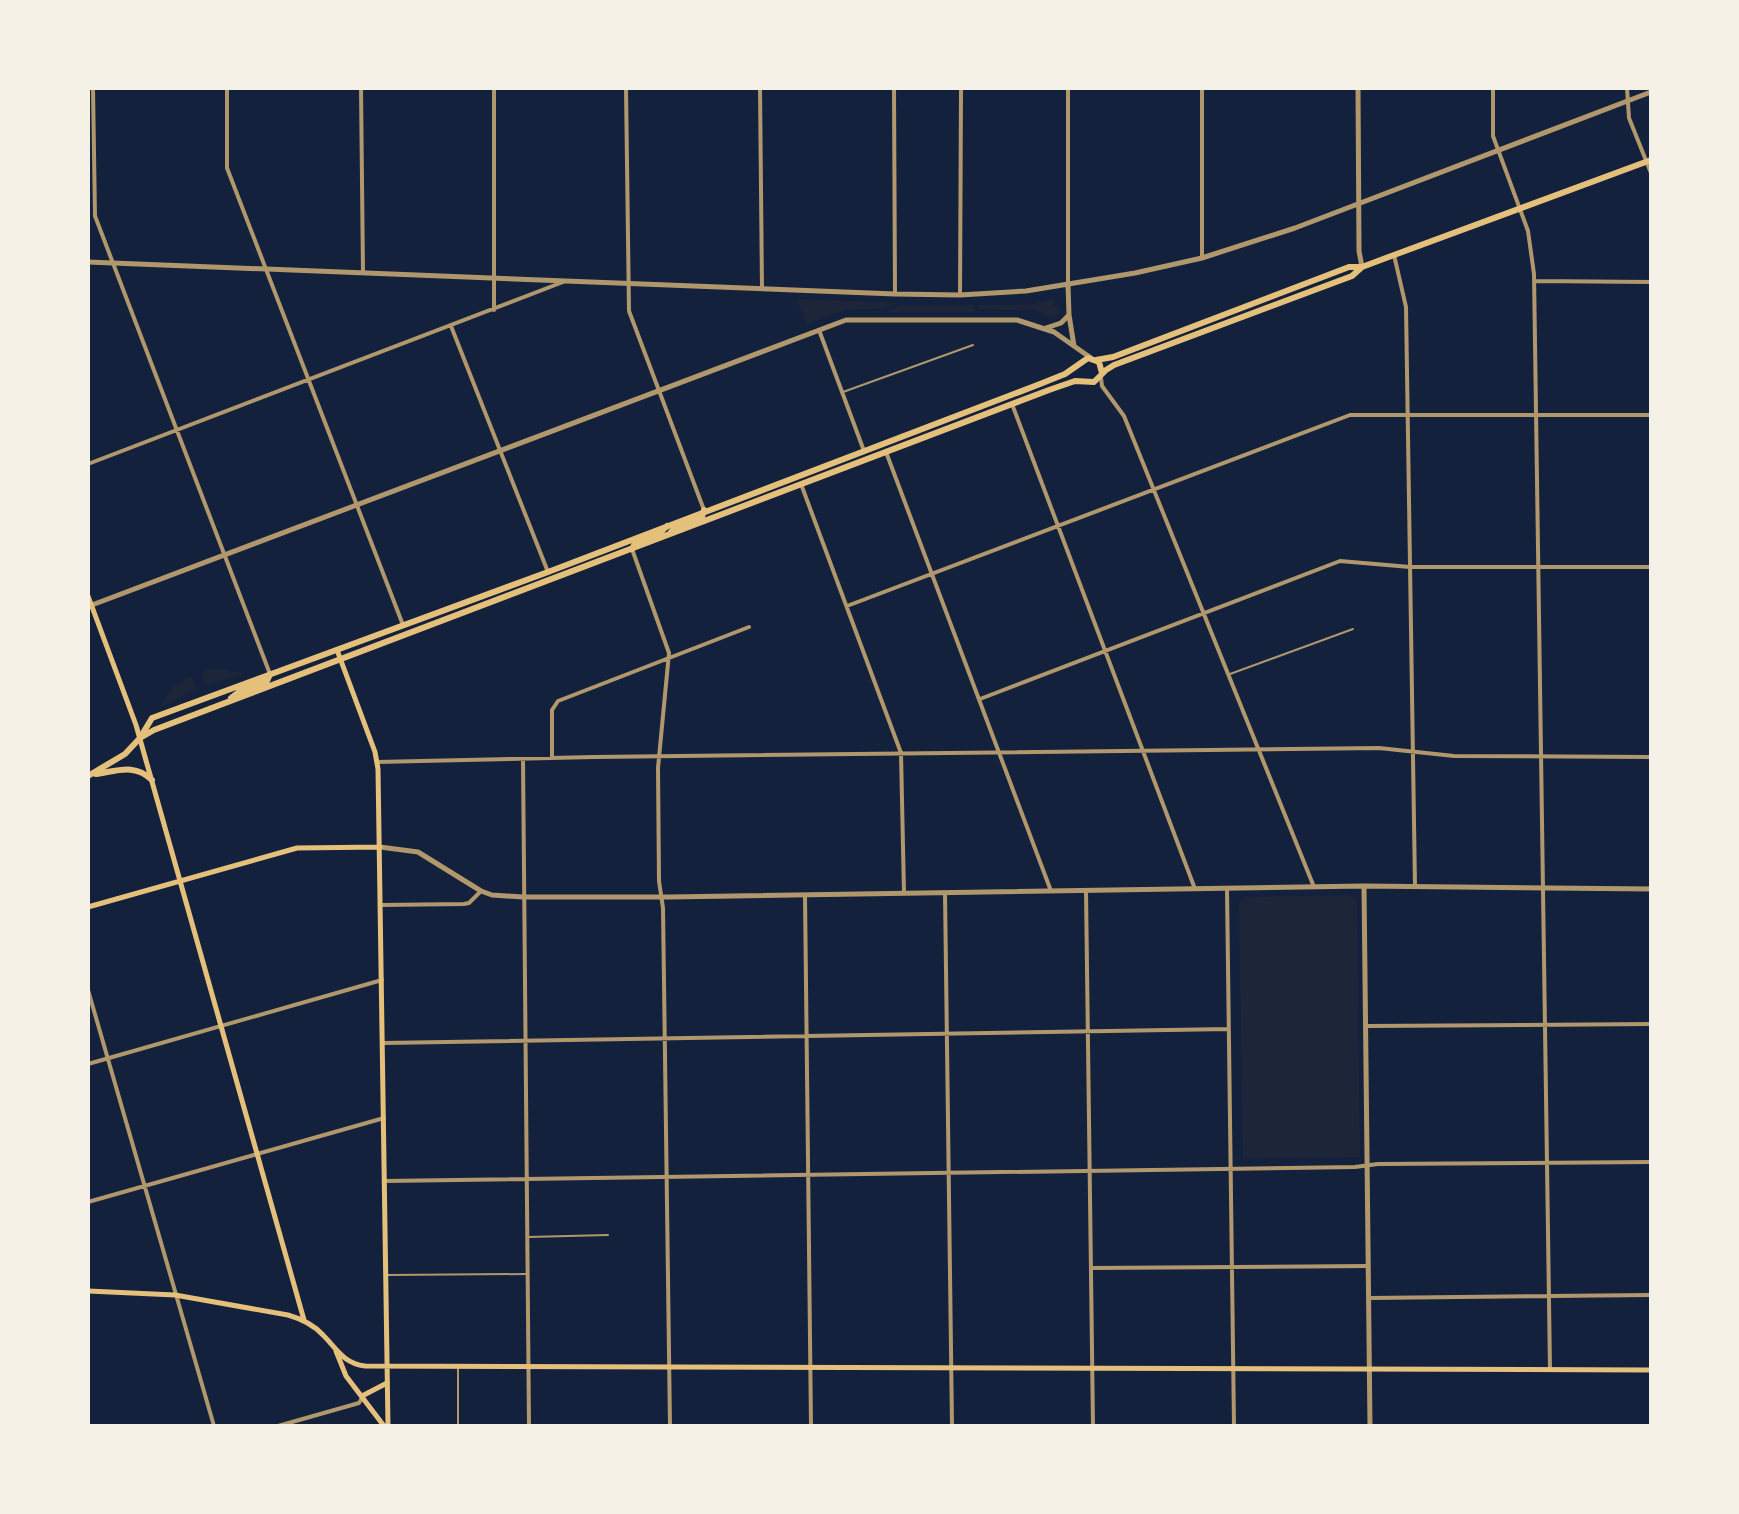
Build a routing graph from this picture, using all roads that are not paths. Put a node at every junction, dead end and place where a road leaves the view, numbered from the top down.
1 (93, 88) edge
2 (227, 88) edge
3 (361, 88) edge
4 (494, 88) edge
5 (626, 88) edge
6 (760, 88) edge
7 (894, 88) edge
8 (961, 88) edge
9 (1068, 88) edge
10 (1202, 88) edge
11 (1358, 88) edge
12 (1493, 88) edge
13 (1627, 88) edge
14 (1651, 92) edge
15 (1627, 101) junction
16 (1498, 151) junction
17 (1649, 161) edge
18 (1651, 173) edge
19 (1359, 204) junction
20 (1520, 209) junction
21 (1394, 255) junction
22 (1202, 258) junction
23 (88, 262) edge
24 (113, 263) junction
25 (1362, 267) junction
26 (266, 269) junction
27 (363, 273) junction
28 (495, 279) junction
29 (1534, 281) junction
30 (563, 282) junction
31 (1651, 282) edge
32 (628, 284) junction
33 (1068, 284) junction
34 (762, 289) junction
35 (895, 294) junction
36 (960, 295) junction
37 (494, 310) junction
38 (1069, 315) junction
39 (451, 326) junction
40 (1045, 328) junction
41 (819, 329) junction
42 (973, 345) dead end
43 (1074, 346) junction
44 (1094, 359) junction
45 (1080, 364) junction
46 (1101, 375) junction
47 (309, 380) junction
48 (1085, 381) junction
49 (658, 390) junction
50 (842, 392) junction
51 (1012, 404) junction
52 (1408, 414) junction
53 (1536, 415) junction
54 (1651, 415) edge
55 (176, 431) junction
56 (500, 451) junction
57 (864, 451) junction
58 (886, 452) junction
59 (88, 464) edge
60 (808, 473) junction
61 (801, 484) junction
62 (1153, 490) junction
63 (357, 505) junction
64 (704, 510) junction
65 (668, 525) junction
66 (1057, 527) junction
67 (668, 535) junction
68 (632, 549) junction
69 (226, 555) junction
70 (1410, 567) junction
71 (1538, 567) junction
72 (1651, 567) edge
73 (932, 574) junction
74 (549, 575) junction
75 (88, 596) edge
76 (90, 606) edge
77 (847, 606) junction
78 (1203, 614) junction
79 (403, 625) junction
80 (749, 627) dead end
81 (1353, 629) dead end
82 (337, 650) junction
83 (1105, 651) junction
84 (669, 658) junction
85 (340, 659) junction
86 (270, 674) junction
87 (1228, 675) junction
88 (980, 699) junction
89 (229, 701) junction
90 (140, 738) junction
91 (1259, 751) junction
92 (1413, 751) junction
93 (901, 753) junction
94 (1143, 753) junction
95 (1000, 754) junction
96 (659, 756) junction
97 (552, 757) junction
98 (1541, 757) junction
99 (1651, 757) edge
100 (523, 759) junction
101 (377, 762) junction
102 (88, 776) edge
103 (152, 780) junction
104 (380, 847) junction
105 (180, 880) junction
106 (1364, 886) junction
107 (1415, 886) junction
108 (1314, 887) junction
109 (1543, 887) junction
110 (1195, 889) junction
111 (1227, 889) junction
112 (1651, 889) edge
113 (481, 891) junction
114 (1051, 891) junction
115 (1086, 891) junction
116 (904, 893) junction
117 (945, 893) junction
118 (805, 895) junction
119 (523, 897) junction
120 (661, 897) junction
121 (381, 905) junction
122 (88, 907) edge
123 (382, 980) junction
124 (88, 990) edge
125 (1545, 1024) junction
126 (1651, 1024) edge
127 (1366, 1026) junction
128 (221, 1027) junction
129 (1229, 1029) junction
130 (1088, 1031) junction
131 (947, 1033) junction
132 (806, 1036) junction
133 (665, 1038) junction
134 (524, 1040) junction
135 (383, 1043) junction
136 (107, 1059) junction
137 (88, 1064) edge
138 (384, 1118) junction
139 (258, 1155) junction
140 (1547, 1162) junction
141 (1651, 1162) edge
142 (1367, 1165) junction
143 (1231, 1169) junction
144 (1090, 1172) junction
145 (949, 1174) junction
146 (808, 1177) junction
147 (667, 1179) junction
148 (526, 1180) junction
149 (385, 1181) junction
150 (144, 1186) junction
151 (88, 1202) edge
152 (608, 1235) dead end
153 (527, 1237) junction
154 (1368, 1266) junction
155 (1233, 1267) junction
156 (1091, 1268) junction
157 (527, 1274) junction
158 (386, 1275) junction
159 (88, 1291) edge
160 (175, 1295) junction
161 (1549, 1295) junction
162 (1651, 1295) edge
163 (1369, 1298) junction
164 (304, 1320) junction
165 (336, 1350) junction
166 (387, 1366) junction
167 (458, 1367) junction
168 (528, 1367) junction
169 (670, 1367) junction
170 (811, 1367) junction
171 (1092, 1367) junction
172 (952, 1368) junction
173 (1234, 1368) junction
174 (1370, 1368) junction
175 (1550, 1369) junction
176 (1651, 1370) edge
177 (387, 1383) junction
178 (362, 1396) junction
179 (214, 1426) edge
180 (278, 1426) edge
181 (386, 1426) edge
182 (458, 1426) edge
183 (529, 1426) edge
184 (670, 1426) edge
185 (811, 1426) edge
186 (952, 1426) edge
187 (1093, 1426) edge
188 (1234, 1426) edge
189 (1370, 1426) edge

1 - 24 street
2 - 26 street
3 - 27 street
4 - 28 street
5 - 32 street
6 - 34 street
7 - 35 street
8 - 36 street
9 - 33 street
10 - 22 street
11 - 19 street
12 - 16 street
13 - 15 street
14 - 15 street
15 - 16 street
15 - 17 street
16 - 19 street
16 - 20 street
17 - 18 street
17 - 20 main road
19 - 22 street
19 - 25 street
20 - 21 main road
20 - 29 street
21 - 25 main road
21 - 52 street
22 - 33 street
23 - 24 street
24 - 26 street
24 - 55 street
25 - 44 main road
25 - 46 main road
26 - 27 street
26 - 47 street
27 - 28 street
28 - 30 street
28 - 37 street
29 - 31 street
29 - 53 street
30 - 32 street
30 - 37 street
32 - 34 street
32 - 49 street
33 - 36 street
33 - 38 street
34 - 35 street
35 - 36 street
37 - 39 street
38 - 40 street
38 - 43 street
39 - 47 street
39 - 56 street
40 - 41 street
40 - 43 street
41 - 49 street
41 - 50 street
42 - 50 lane
43 - 44 street
44 - 45 main road
44 - 46 main road
45 - 48 main road
45 - 57 main road
46 - 48 main road
46 - 62 street
47 - 55 street
47 - 63 street
48 - 51 main road
49 - 56 street
49 - 64 street
50 - 57 street
51 - 58 main road
51 - 66 street
52 - 53 street
52 - 62 street
52 - 70 street
53 - 54 street
53 - 71 street
55 - 59 street
55 - 69 street
56 - 63 street
56 - 74 street
57 - 60 main road
58 - 61 main road
58 - 73 street
60 - 61 main road
60 - 64 main road
61 - 67 main road
61 - 77 street
62 - 66 street
62 - 78 street
63 - 69 street
63 - 79 street
64 - 65 main road
64 - 67 main road
65 - 68 main road
65 - 74 main road
66 - 73 street
66 - 83 street
67 - 68 main road
68 - 74 main road
68 - 84 street
69 - 76 street
69 - 86 street
70 - 71 street
70 - 78 street
70 - 92 street
71 - 72 street
71 - 98 street
73 - 77 street
73 - 88 street
74 - 79 main road
74 - 85 main road
75 - 76 main road
76 - 90 main road
77 - 93 street
78 - 83 street
78 - 87 street
79 - 82 main road
80 - 84 street
81 - 87 lane
82 - 85 main road
82 - 86 main road
83 - 88 street
83 - 94 street
84 - 96 street
84 - 97 street
85 - 89 main road
85 - 101 main road
86 - 89 main road
86 - 90 main road
87 - 91 street
88 - 95 street
89 - 90 main road
90 - 102 main road
90 - 103 main road
91 - 92 street
91 - 94 street
91 - 108 street
92 - 98 street
92 - 107 street
93 - 95 street
93 - 96 street
93 - 116 street
94 - 95 street
94 - 110 street
95 - 114 street
96 - 97 street
96 - 120 street
97 - 100 street
98 - 99 street
98 - 109 street
100 - 101 street
100 - 119 street
101 - 104 main road
102 - 103 main road
103 - 105 main road
104 - 105 main road
104 - 113 street
104 - 121 main road
105 - 122 main road
105 - 128 main road
106 - 107 street
106 - 108 street
106 - 127 street
107 - 109 street
108 - 111 street
109 - 112 street
109 - 125 street
110 - 111 street
110 - 115 street
111 - 129 street
113 - 119 street
113 - 121 street
114 - 115 street
114 - 117 street
115 - 130 street
116 - 117 street
116 - 118 street
117 - 131 street
118 - 120 street
118 - 132 street
119 - 120 street
119 - 134 street
120 - 133 street
121 - 123 main road
123 - 128 street
123 - 135 main road
124 - 136 street
125 - 126 street
125 - 127 street
125 - 140 street
127 - 142 street
128 - 136 street
128 - 139 main road
129 - 130 street
129 - 143 street
130 - 131 street
130 - 144 street
131 - 132 street
131 - 145 street
132 - 133 street
132 - 146 street
133 - 134 street
133 - 147 street
134 - 135 street
134 - 148 street
135 - 138 main road
136 - 137 street
136 - 150 street
138 - 139 street
138 - 149 main road
139 - 150 street
139 - 164 main road
140 - 141 street
140 - 142 street
140 - 161 street
142 - 143 street
142 - 154 street
143 - 144 street
143 - 155 street
144 - 145 street
144 - 156 street
145 - 146 street
145 - 172 street
146 - 147 street
146 - 170 street
147 - 148 street
147 - 169 street
148 - 149 street
148 - 153 street
149 - 158 main road
150 - 151 street
150 - 160 street
152 - 153 lane
153 - 157 street
154 - 155 street
154 - 163 street
155 - 156 street
155 - 173 street
156 - 171 street
157 - 158 lane
157 - 168 street
158 - 166 main road
159 - 160 main road
160 - 164 main road
160 - 179 street
161 - 162 street
161 - 163 street
161 - 175 street
163 - 174 street
164 - 165 main road
165 - 166 main road
165 - 178 main road
166 - 167 main road
166 - 177 main road
167 - 168 main road
167 - 182 lane
168 - 169 main road
168 - 183 street
169 - 170 main road
169 - 184 street
170 - 172 main road
170 - 185 street
171 - 172 main road
171 - 173 main road
171 - 187 street
172 - 186 street
173 - 174 main road
173 - 188 street
174 - 175 main road
174 - 189 street
175 - 176 main road
177 - 178 main road
177 - 181 main road
178 - 180 street
178 - 181 main road

